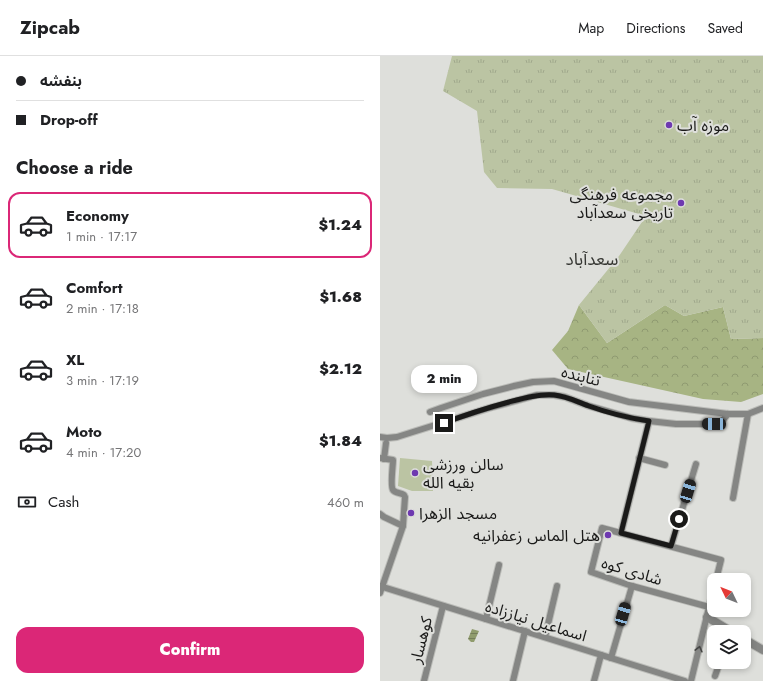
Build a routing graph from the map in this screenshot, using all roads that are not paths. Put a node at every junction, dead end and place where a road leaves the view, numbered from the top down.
1 (763, 408) edge
2 (430, 412) dead end
3 (728, 414) junction
4 (748, 414) junction
5 (649, 421) junction
6 (380, 437) edge
7 (386, 443) dead end
8 (640, 458) junction
9 (382, 459) edge
10 (696, 464) dead end
11 (665, 465) dead end
12 (733, 498) dead end
13 (380, 514) edge
14 (403, 526) junction
15 (621, 533) junction
16 (671, 546) junction
17 (499, 565) dead end
18 (718, 573) edge
19 (558, 586) dead end
20 (632, 586) junction
21 (381, 589) edge
22 (443, 606) junction
23 (707, 606) edge
24 (707, 614) edge
25 (706, 618) junction
26 (486, 619) junction
27 (719, 625) edge
28 (525, 631) junction
29 (545, 637) junction
30 (751, 643) edge
31 (763, 650) edge
32 (601, 655) junction
33 (611, 658) junction
34 (718, 669) edge
35 (716, 676) dead end
36 (424, 681) edge
37 (513, 681) edge
38 (594, 681) edge
39 (685, 681) edge
40 (691, 681) edge

1 - 4 street
2 - 3 street, تنابنده
3 - 4 street, تنابنده
3 - 5 street
4 - 12 street
5 - 6 street
5 - 8 street
7 - 9 street
8 - 11 street
8 - 15 street
9 - 14 street
10 - 16 street
13 - 14 street
14 - 21 street
15 - 16 street
15 - 20 street, شادی کوه
16 - 18 street
17 - 26 street
19 - 29 street
20 - 23 street, شادی کوه
20 - 33 street
21 - 22 street, اسماعیل نیاززاده
22 - 26 street, اسماعیل نیاززاده
22 - 36 street, کوهسار
24 - 25 street
25 - 27 street
40 -> 25 street
26 - 28 street, اسماعیل نیاززاده
28 - 29 street, اسماعیل نیاززاده
28 - 37 street
29 - 32 street, اسماعیل نیاززاده
30 - 31 street
32 - 33 street, اسماعیل نیاززاده
32 - 38 street
33 - 39 street, اسماعیل نیاززاده
34 - 35 street

